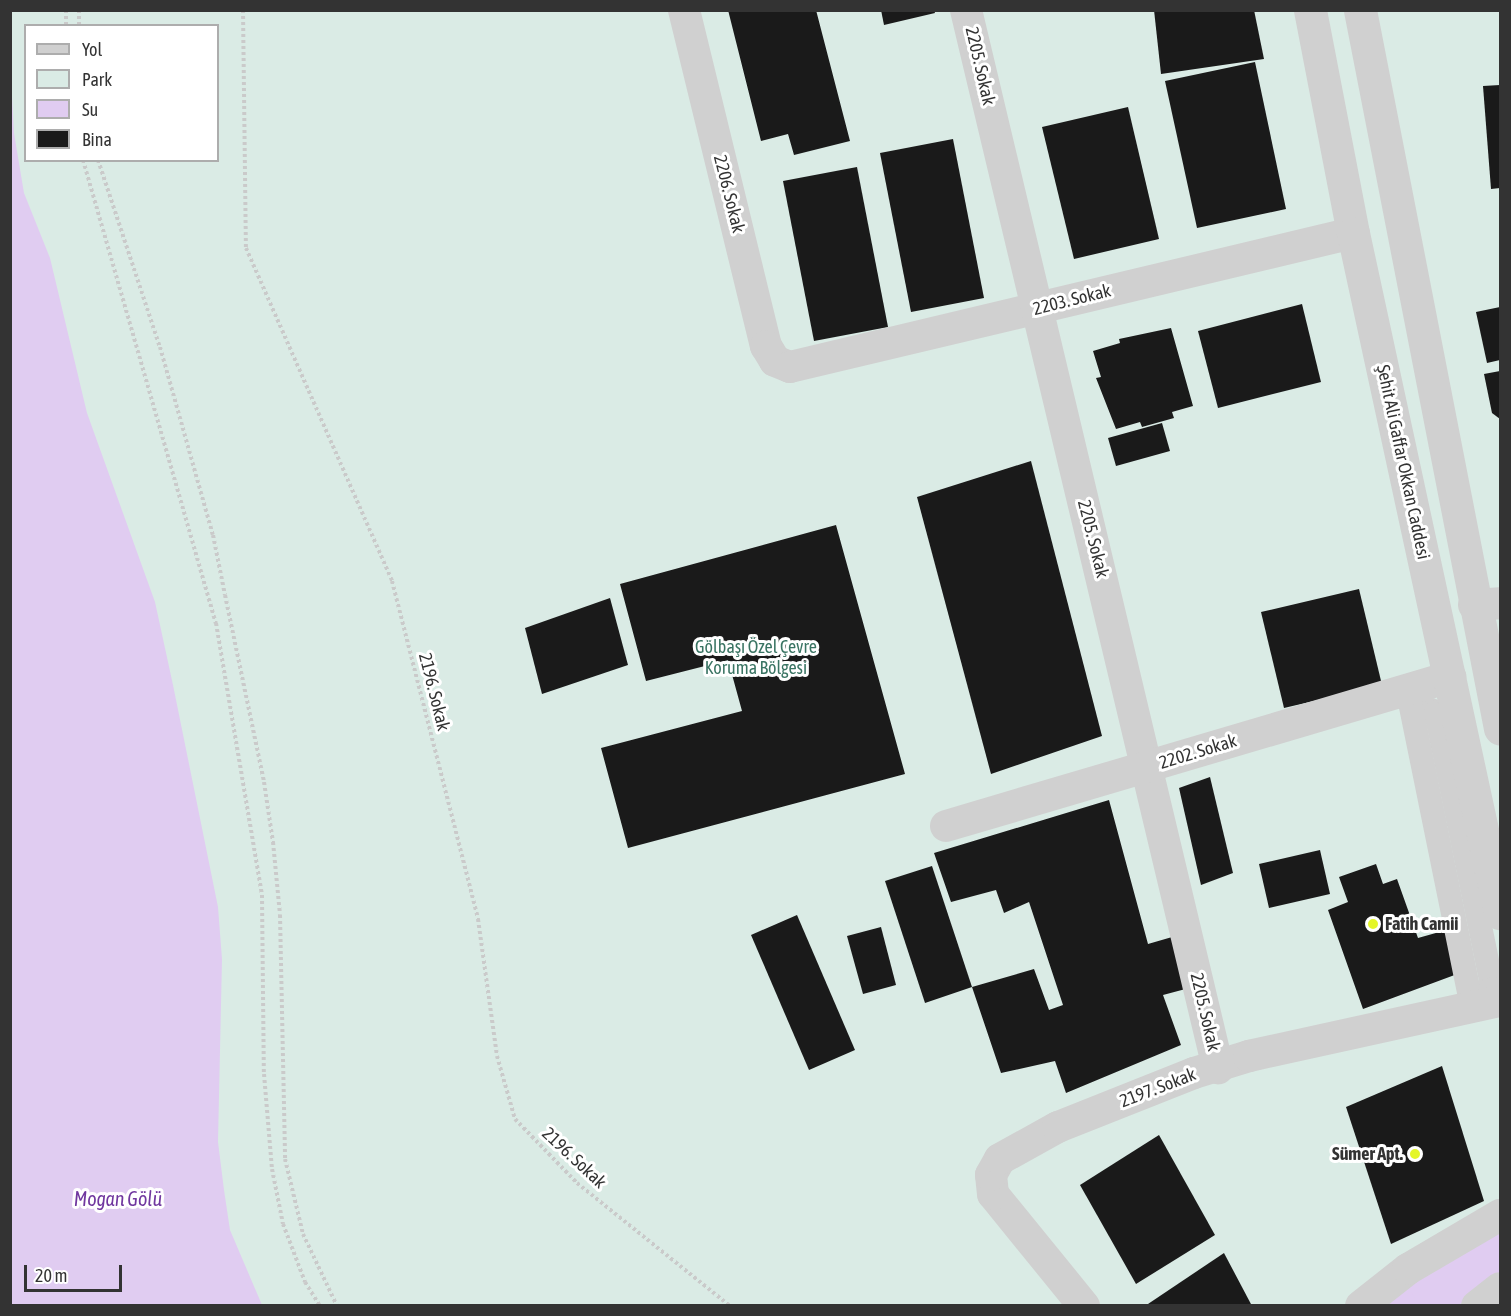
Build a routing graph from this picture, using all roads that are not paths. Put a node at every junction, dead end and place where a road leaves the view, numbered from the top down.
1 (684, 10) edge
2 (966, 10) edge
3 (1310, 10) edge
4 (1360, 10) edge
5 (1353, 233) junction
6 (1038, 309) junction
7 (790, 367) joint
8 (1487, 604) edge
9 (1450, 677) junction
10 (1410, 702) joint
11 (1500, 728) edge
12 (1149, 767) junction
13 (946, 826) dead end
14 (1500, 914) edge
15 (1500, 1001) edge
16 (1218, 1068) junction
17 (1500, 1215) edge
18 (1500, 1288) edge
19 (1084, 1305) edge
20 (1361, 1305) edge
21 (1477, 1305) edge

1 - 7 street, 2206. Sokak
2 - 6 street, 2205. Sokak
3 - 5 street, Şehit Ali Gaffar Okkan Caddesi
4 - 8 street
5 - 6 street, 2203. Sokak
5 - 9 street, Şehit Ali Gaffar Okkan Caddesi
6 - 7 street, 2203. Sokak
6 - 12 street, 2205. Sokak
8 - 11 street
9 - 12 street, 2202. Sokak
9 - 14 street, Şehit Ali Gaffar Okkan Caddesi
10 - 10 street
12 - 13 street, 2202. Sokak
12 - 16 street, 2205. Sokak
15 - 16 street, 2197. Sokak
16 - 19 street, 2197. Sokak
17 - 20 street
18 - 21 street

